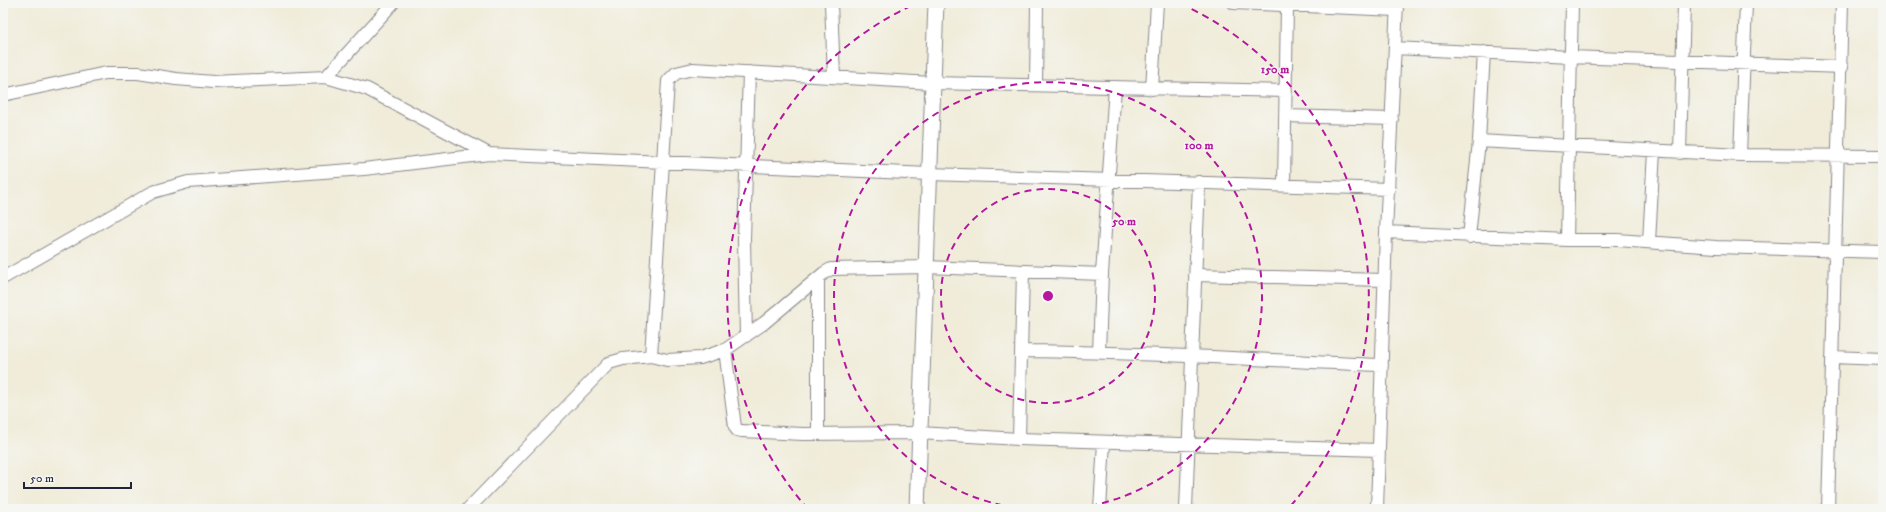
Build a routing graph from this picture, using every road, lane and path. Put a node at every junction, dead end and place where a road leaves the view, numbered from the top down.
1 (393, 3) edge
2 (831, 3) edge
3 (936, 3) edge
4 (1037, 3) edge
5 (1157, 3) edge
6 (1234, 3) edge
7 (1572, 3) edge
8 (1684, 3) edge
9 (1746, 3) edge
10 (1842, 3) edge
11 (1287, 6) junction
12 (1397, 7) edge
13 (1395, 48) junction
14 (1484, 52) junction
15 (1570, 57) junction
16 (1682, 62) junction
17 (1743, 64) junction
18 (1842, 67) junction
19 (749, 72) junction
20 (326, 77) junction
21 (834, 77) junction
22 (932, 83) junction
23 (1036, 85) junction
24 (1115, 88) junction
25 (1152, 89) junction
26 (1286, 91) junction
27 (3, 95) edge
28 (1285, 116) junction
29 (1392, 119) junction
30 (1480, 141) junction
31 (1568, 146) junction
32 (1654, 151) junction
33 (1680, 153) junction
34 (489, 154) junction
35 (1740, 155) junction
36 (1838, 156) junction
37 (1883, 156) edge
38 (662, 162) junction
39 (747, 166) junction
40 (929, 174) junction
41 (1110, 179) junction
42 (1199, 182) junction
43 (1284, 185) junction
44 (1389, 189) junction
45 (1386, 232) junction
46 (1469, 236) junction
47 (1567, 240) junction
48 (1649, 242) junction
49 (1834, 251) junction
50 (1883, 252) edge
51 (926, 267) junction
52 (1023, 271) junction
53 (1102, 274) junction
54 (1195, 275) junction
55 (3, 278) edge
56 (818, 278) junction
57 (1384, 280) junction
58 (746, 336) junction
59 (725, 350) junction
60 (1021, 351) junction
61 (1099, 352) junction
62 (651, 356) junction
63 (1832, 357) junction
64 (1192, 358) junction
65 (1883, 359) edge
66 (1382, 365) junction
67 (919, 433) junction
68 (818, 434) junction
69 (1019, 439) junction
70 (1104, 442) junction
71 (1189, 444) junction
72 (1379, 450) junction
73 (468, 509) edge
74 (917, 509) edge
75 (1100, 509) edge
76 (1186, 509) edge
77 (1377, 509) edge
78 (1828, 509) edge

1 - 20 street
2 - 21 street
3 - 22 street
4 - 23 street
5 - 25 street
6 - 11 street
7 - 15 street
8 - 16 street
9 - 17 street
10 - 18 street
11 - 12 street
11 - 26 street
12 - 13 street
13 - 14 street
13 - 29 street
14 - 15 street
14 - 30 street
15 - 16 street
15 - 31 street
16 - 17 street
16 - 33 street
17 - 18 street
17 - 35 street
18 - 36 street
19 - 21 street
19 - 38 street
19 - 39 street
20 - 27 street
20 - 34 street
21 - 22 street
22 - 23 street
22 - 40 street
23 - 24 street
24 - 25 street
24 - 41 street
25 - 26 street
26 - 28 street
28 - 29 street
28 - 43 street
29 - 44 street
30 - 31 street
30 - 46 street
31 - 32 street
31 - 47 street
32 - 33 street
32 - 48 street
33 - 35 street
34 - 38 street
34 - 55 street
35 - 36 street
36 - 37 street
36 - 49 street
38 - 39 street
38 - 62 street
39 - 40 street
39 - 58 street
40 - 41 street
40 - 51 street
41 - 42 street
41 - 53 street
42 - 43 street
42 - 54 street
43 - 44 street
44 - 45 street
45 - 46 street
45 - 57 street
46 - 47 street
47 - 48 street
48 - 49 street
49 - 50 street
49 - 63 street
51 - 52 street
51 - 56 street
51 - 67 street
52 - 53 street
52 - 60 street
53 - 61 street
54 - 57 street
54 - 64 street
56 - 58 street
56 - 68 street
57 - 66 street
58 - 59 street
59 - 62 street
59 - 68 street
60 - 61 street
60 - 69 street
61 - 64 street
62 - 73 street
63 - 65 street
63 - 78 street
64 - 66 street
64 - 71 street
66 - 72 street
67 - 68 street
67 - 69 street
67 - 74 street
69 - 70 street
70 - 71 street
70 - 75 street
71 - 72 street
71 - 76 street
72 - 77 street

